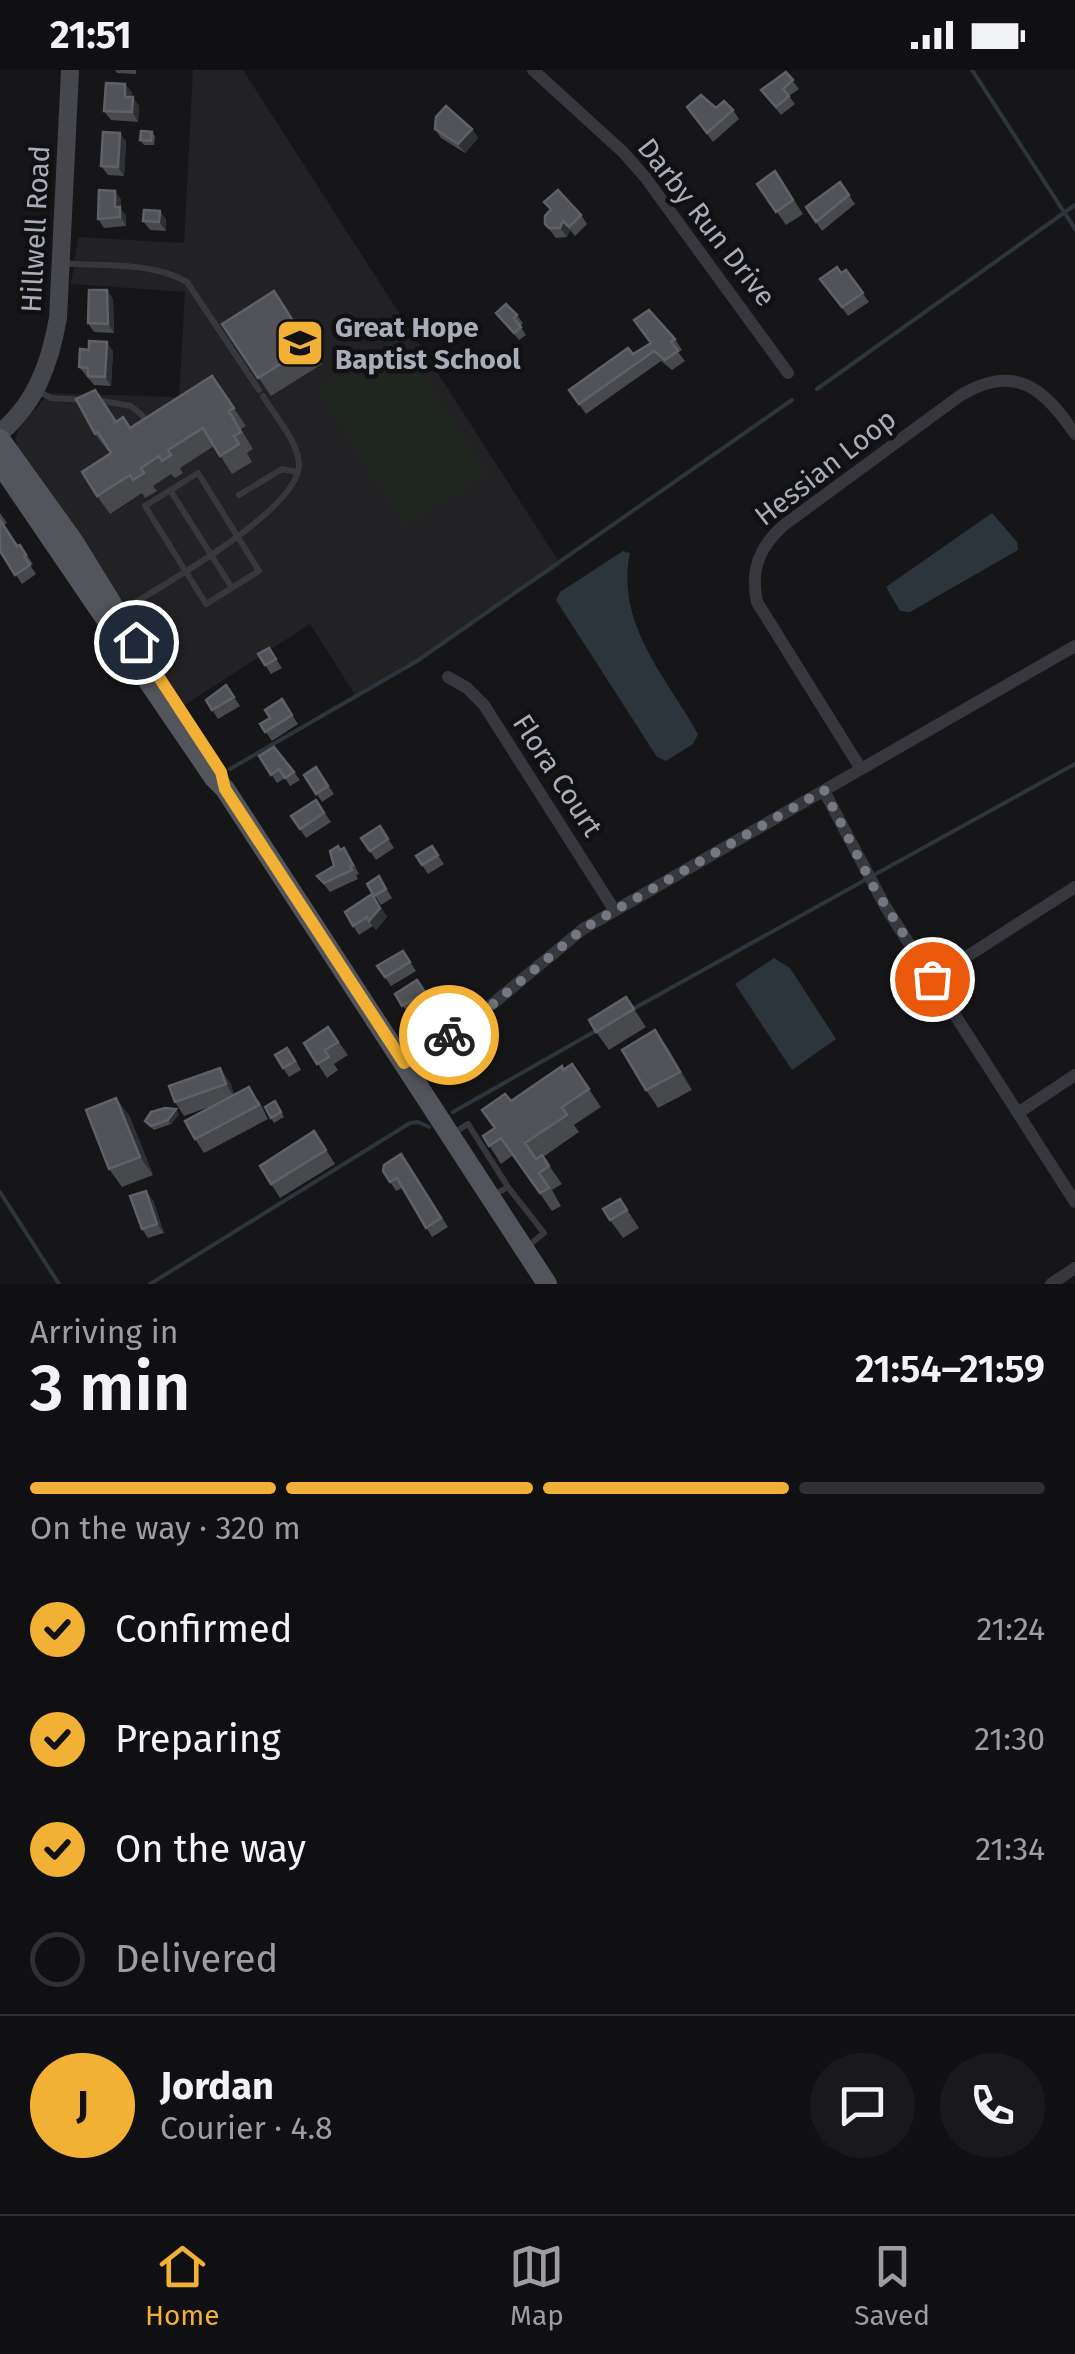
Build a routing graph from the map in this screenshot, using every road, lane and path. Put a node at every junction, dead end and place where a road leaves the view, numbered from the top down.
1 (70, 70) edge
2 (532, 70) edge
3 (61, 263) junction
4 (788, 372) dead end
5 (37, 390) junction
6 (154, 425) edge
7 (1075, 434) edge
8 (0, 436) edge
9 (0, 464) edge
10 (297, 472) junction
11 (170, 490) junction
12 (238, 495) dead end
13 (237, 536) junction
14 (210, 553) junction
15 (185, 570) junction
16 (232, 588) junction
17 (112, 617) junction
18 (1075, 646) edge
19 (448, 677) dead end
20 (861, 769) junction
21 (824, 790) junction
22 (1075, 887) edge
23 (615, 911) junction
24 (932, 979) junction
25 (404, 1063) junction
26 (1075, 1075) edge
27 (1018, 1113) junction
28 (1075, 1202) edge
29 (1075, 1268) edge
30 (547, 1284) edge
31 (1050, 1284) edge

1 - 3 street, Hillwell Road
2 - 4 street, Darby Run Drive
3 - 5 street, Hillwell Road
3 - 10 lane
5 - 6 lane
5 - 8 street, Hillwell Road
7 - 20 street, Hessian Loop
8 - 17 main road
9 - 17 main road
10 - 12 lane
10 - 13 lane
11 - 13 lane
11 - 14 lane
11 - 15 lane
13 - 14 lane
13 - 16 lane
14 - 15 lane
14 - 16 lane
15 - 16 lane
15 - 17 lane
17 - 25 main road
18 - 20 street
19 - 23 street, Flora Court
20 - 21 street
21 - 23 street
21 - 24 street
22 - 24 street
23 - 25 street
24 - 27 street
25 - 30 main road
26 - 27 street
27 - 28 street
29 - 31 street

